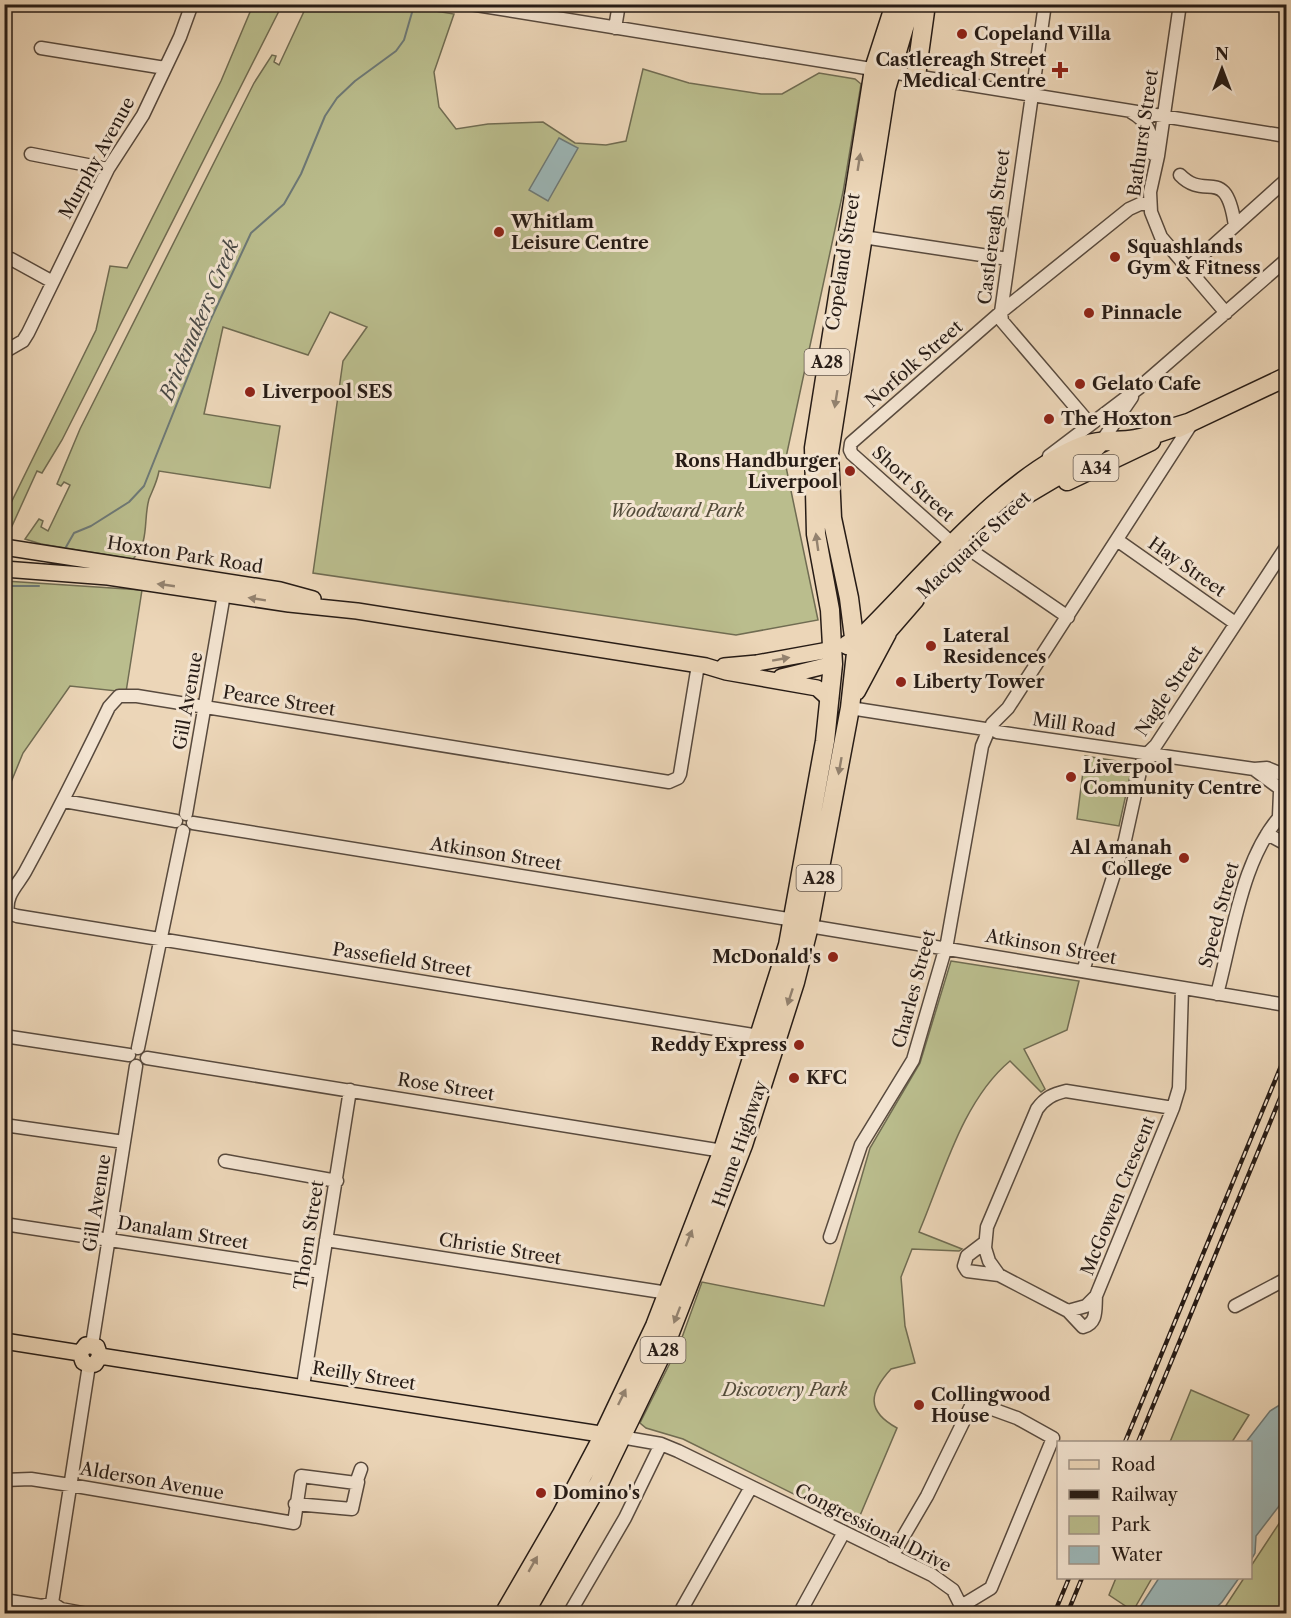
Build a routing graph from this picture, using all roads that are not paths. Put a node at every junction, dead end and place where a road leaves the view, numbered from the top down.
1 (192, 4) edge
2 (470, 4) edge
3 (618, 4) edge
4 (895, 4) edge
5 (911, 4) edge
6 (926, 4) edge
7 (1045, 4) edge
8 (1180, 4) edge
9 (615, 28) junction
10 (41, 48) dead end
11 (165, 68) junction
12 (882, 70) junction
13 (915, 76) junction
14 (1030, 94) junction
15 (1125, 109) junction
16 (1164, 116) junction
17 (1287, 135) edge
18 (31, 154) dead end
19 (108, 169) junction
20 (1154, 170) junction
21 (1180, 175) dead end
22 (1287, 180) edge
23 (1150, 204) junction
24 (1235, 226) junction
25 (863, 237) junction
26 (11, 259) dead end
27 (1008, 259) junction
28 (1287, 260) edge
29 (1187, 269) junction
30 (51, 281) junction
31 (1000, 312) junction
32 (1226, 313) junction
33 (4, 352) edge
34 (1287, 377) edge
35 (1140, 387) junction
36 (1191, 421) junction
37 (1089, 424) junction
38 (1101, 441) junction
39 (849, 450) joint
40 (1019, 484) junction
41 (1004, 513) junction
42 (1117, 540) junction
43 (960, 546) junction
44 (1287, 547) edge
45 (4, 548) edge
46 (4, 569) edge
47 (225, 586) junction
48 (849, 598) junction
49 (889, 610) junction
50 (1068, 617) junction
51 (1236, 623) junction
52 (889, 629) junction
53 (856, 647) junction
54 (834, 656) junction
55 (702, 665) junction
56 (751, 677) junction
57 (851, 704) junction
58 (206, 707) junction
59 (830, 710) junction
60 (990, 730) junction
61 (1149, 753) junction
62 (1254, 769) junction
63 (1287, 776) edge
64 (1282, 792) edge
65 (64, 801) junction
66 (1283, 813) edge
67 (185, 822) junction
68 (1267, 834) junction
69 (1287, 844) edge
70 (40, 920) joint
71 (801, 923) junction
72 (160, 939) junction
73 (946, 948) junction
74 (1083, 971) junction
75 (1182, 988) junction
76 (1217, 994) junction
77 (1287, 1005) edge
78 (4, 1036) edge
79 (759, 1036) junction
80 (134, 1051) junction
81 (141, 1062) junction
82 (350, 1090) junction
83 (1173, 1108) junction
84 (4, 1125) edge
85 (124, 1142) junction
86 (731, 1153) junction
87 (225, 1161) dead end
88 (337, 1180) junction
89 (4, 1224) edge
90 (830, 1237) dead end
91 (109, 1240) junction
92 (326, 1240) junction
93 (984, 1243) junction
94 (321, 1272) junction
95 (999, 1275) junction
96 (1287, 1279) edge
97 (668, 1293) junction
98 (1096, 1296) junction
99 (1235, 1306) dead end
100 (1068, 1311) junction
101 (4, 1341) edge
102 (90, 1355) junction
103 (303, 1386) junction
104 (612, 1436) junction
105 (662, 1444) junction
106 (361, 1469) dead end
107 (4, 1480) edge
108 (358, 1482) junction
109 (70, 1485) junction
110 (751, 1487) junction
111 (295, 1504) junction
112 (844, 1532) junction
113 (892, 1556) junction
114 (4, 1600) edge
115 (52, 1603) junction
116 (964, 1609) edge
117 (88, 1614) edge
118 (504, 1614) edge
119 (524, 1614) edge
120 (569, 1614) edge
121 (679, 1614) edge
122 (800, 1614) edge

1 - 11 street, Murphy Avenue
2 - 9 street
3 - 9 street
4 - 12 highway, Copeland Street / A28
5 - 12 highway, Copeland Street / A28
6 - 13 highway
7 - 14 street, Castlereagh Street
8 - 16 street, Bathurst Street
9 - 12 street
10 - 11 street
11 - 19 street, Murphy Avenue
12 - 13 street
12 - 25 highway, Copeland Street / A28
54 -> 12 highway, Copeland Street / A28
13 - 14 street
14 - 15 street
14 - 27 street, Castlereagh Street
15 - 16 street
15 - 20 street
16 - 17 street
16 - 20 street, Bathurst Street
18 - 19 street
19 - 30 street, Murphy Avenue
20 - 23 street, Bathurst Street
21 - 24 street
22 - 24 street
23 - 29 street, Bathurst Street
23 - 31 street, Norfolk Street
24 - 29 street
25 - 27 street
25 -> 48 highway, Copeland Street / A28
26 - 30 street
27 - 31 street, Castlereagh Street
28 - 32 street, Macquarie Street
29 - 32 street, Bathurst Street
30 - 33 street, Murphy Avenue
31 - 37 street, Castlereagh Street
31 - 39 street, Norfolk Street
32 - 35 street, Macquarie Street
34 - 36 highway, A34
35 - 37 street, Macquarie Street
35 - 38 street, Macquarie Street
36 - 38 highway, A34
36 - 41 highway, A34
36 - 42 street, Charles Street
37 - 40 street, Macquarie Street
38 - 40 highway, A34
38 - 41 highway, Macquarie Street
39 - 43 street, Short Street
40 - 43 highway, Macquarie Street / A34
41 - 43 highway, Macquarie Street / A34
42 - 50 street, Charles Street
42 - 51 street, Hay Street
43 - 49 highway, Macquarie Street / A34
43 - 50 street, Short Street
43 - 52 highway, Macquarie Street / A34
44 - 51 street, Nagle Street
45 - 47 main road, Hoxton Park Road
47 -> 46 main road, Hoxton Park Road
47 - 55 main road, Hoxton Park Road
47 - 58 street, Gill Avenue
48 - 49 highway
48 - 53 highway, Copeland Street / A28
49 - 53 highway, Macquarie Street / A34
50 - 60 street, Charles Street
51 - 61 street, Nagle Street
52 - 53 highway, Macquarie Street / A34
52 - 57 highway
53 - 54 highway, A34
53 - 57 highway, Hume Highway / A28
55 -> 54 main road, Hoxton Park Road
54 - 56 main road, Hoxton Park Road
54 - 59 highway, Hume Highway / A28
55 - 56 main road, Hoxton Park Road
55 - 58 street, Pearce Street
56 - 59 main road, Hoxton Park Road
57 - 60 street, Mill Road
57 -> 71 highway, Hume Highway / A28
58 - 65 street, Pearce Street
58 - 67 street, Gill Avenue
59 - 71 highway, Hume Highway / A28
60 - 61 street, Mill Road
60 - 73 street, Charles Street
61 - 62 street, Mill Road
61 - 74 street, Nagle Street
62 - 63 street, Mill Road
62 - 64 street, Mill Road
63 - 64 street
64 - 66 street, Speed Street
65 - 67 street, Atkinson Street
65 - 70 street, Pearce Street
66 - 68 street, Speed Street
67 - 71 street, Atkinson Street
67 - 72 street, Gill Avenue
68 - 69 street
68 - 76 street, Speed Street
70 - 72 street, Passefield Street
71 - 73 street, Atkinson Street
71 - 79 highway, Hume Highway / A28
71 -> 86 highway, Hume Highway / A28
72 - 79 street, Passefield Street
72 - 80 street, Gill Avenue
73 - 74 street, Atkinson Street
73 - 90 street, Charles Street
74 - 75 street, Atkinson Street
75 - 76 street, Atkinson Street
75 - 83 street, McGowen Crescent
76 - 77 street, Atkinson Street
78 - 80 street
79 - 86 highway, Hume Highway / A28
80 - 81 street
81 - 82 street, Rose Street
81 - 85 street, Gill Avenue
82 - 86 street, Rose Street
82 - 88 street, Thorn Street
83 - 93 street, McGowen Crescent
83 - 98 street, McGowen Crescent
84 - 85 street
85 - 91 street, Gill Avenue
97 -> 86 highway, Hume Highway / A28
86 -> 104 highway, Hume Highway / A28
87 - 88 street
88 - 92 street, Thorn Street
89 - 91 street, Danalam Street
91 - 94 street, Danalam Street
91 - 102 street, Gill Avenue
92 - 94 street, Thorn Street
92 - 97 street, Christie Street
93 - 95 street
93 - 95 street, McGowen Crescent
94 - 103 street, Thorn Street
95 - 100 street, McGowen Crescent
96 - 99 street
104 -> 97 highway, Hume Highway / A28
98 - 100 street, McGowen Crescent
98 - 100 street, McGowen Crescent
101 - 102 main road, Reilly Street
102 - 103 main road, Reilly Street
102 - 109 street, Gill Avenue
103 - 104 main road, Reilly Street
104 - 105 street, Congressional Drive
118 -> 104 highway, Hume Highway / A28
104 - 119 highway, Hume Highway / A28
105 - 110 street, Congressional Drive
105 - 120 street
106 - 108 street
107 - 109 street, Alderson Avenue
108 - 111 street
108 - 111 street
109 - 111 street, Alderson Avenue
109 - 115 street, Gill Avenue
110 - 112 street, Congressional Drive
110 - 121 street
112 - 113 street, Congressional Drive
112 - 122 street
113 - 116 street, Congressional Drive
113 - 116 street
114 - 115 street
115 - 117 street

